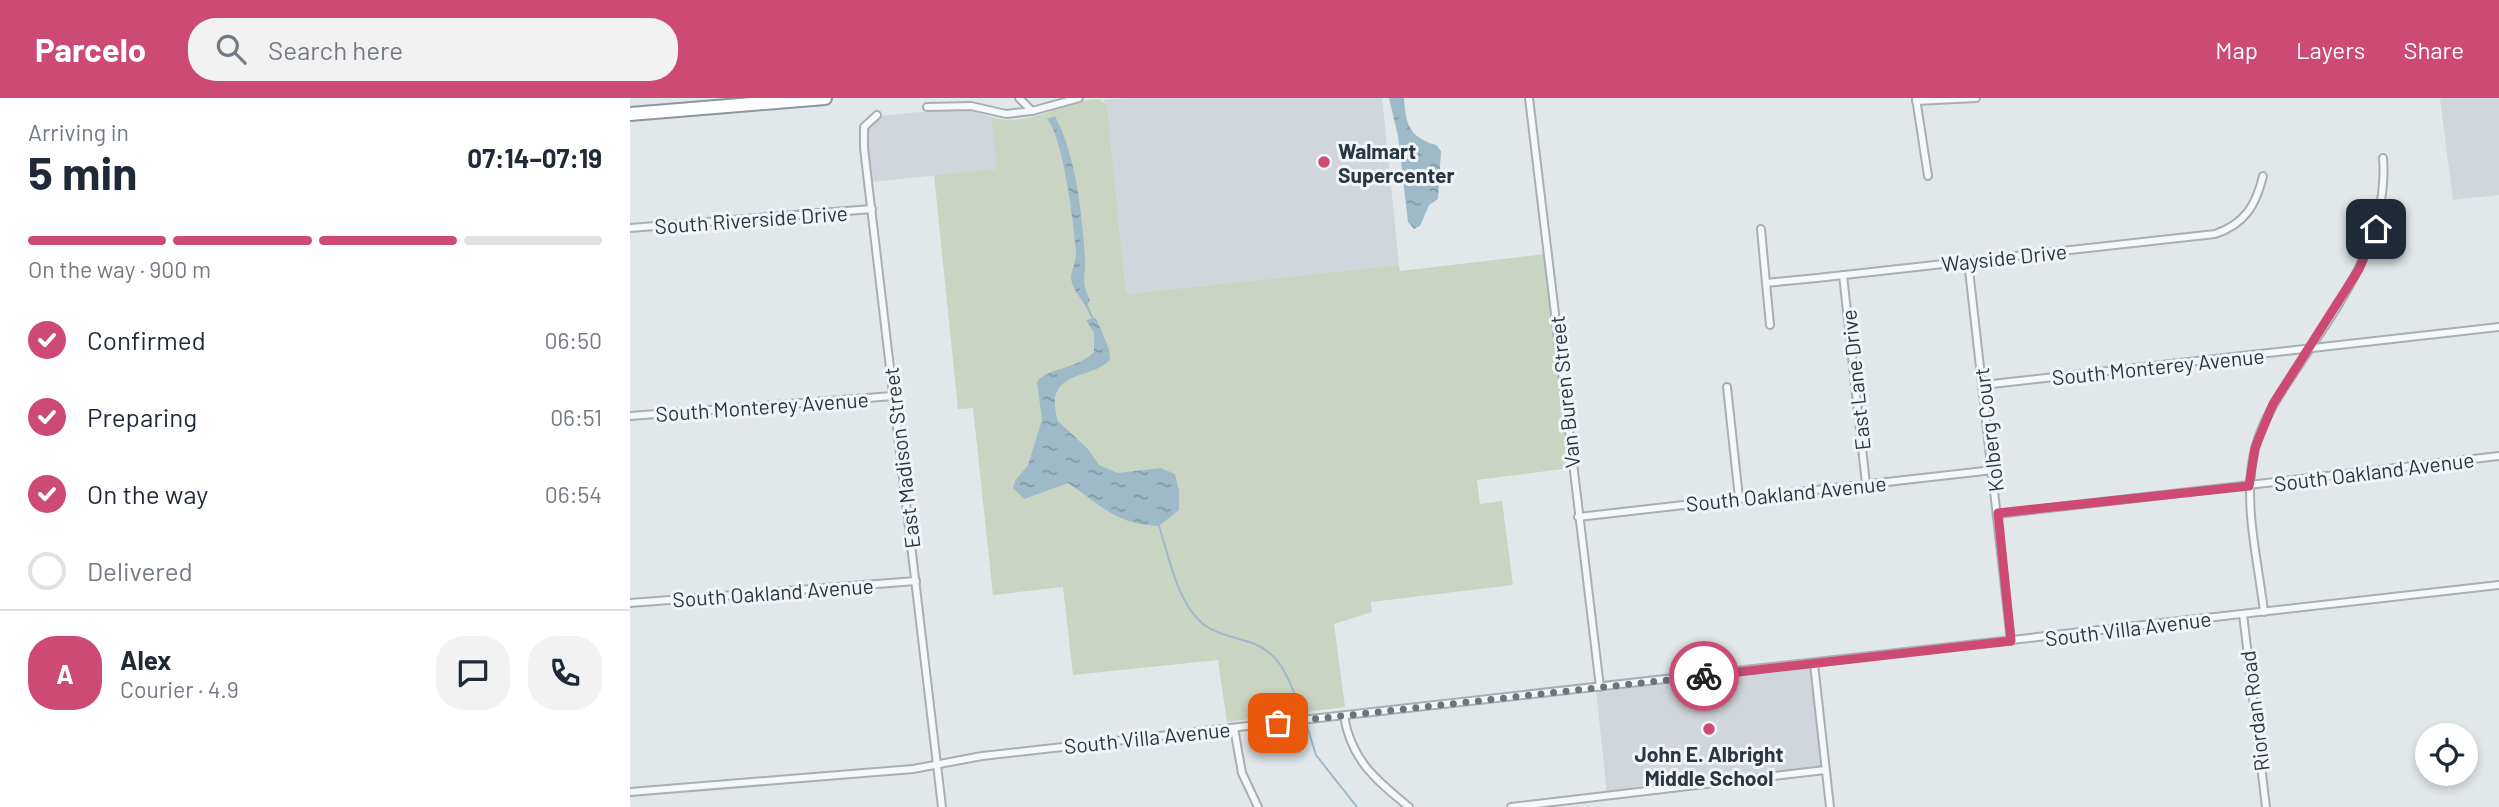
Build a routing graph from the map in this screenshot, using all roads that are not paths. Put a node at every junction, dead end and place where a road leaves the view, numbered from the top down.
1 (825, 98) edge
2 (1020, 98) edge
3 (1079, 98) edge
4 (1529, 98) edge
5 (1976, 98) edge
6 (1916, 100) edge
7 (927, 107) dead end
8 (1032, 111) junction
9 (630, 114) edge
10 (877, 115) dead end
11 (2383, 158) dead end
12 (1928, 176) dead end
13 (2263, 176) dead end
14 (872, 209) junction
15 (630, 228) edge
16 (1761, 229) dead end
17 (1968, 261) junction
18 (1843, 275) junction
19 (1766, 283) junction
20 (1770, 325) dead end
21 (2499, 327) edge
22 (2310, 349) junction
23 (1983, 384) junction
24 (1727, 387) dead end
25 (893, 396) junction
26 (630, 416) edge
27 (2499, 456) edge
28 (1993, 470) junction
29 (1866, 484) junction
30 (2249, 486) junction
31 (1739, 498) junction
32 (1998, 513) junction
33 (1578, 517) junction
34 (916, 581) junction
35 (2499, 585) edge
36 (630, 603) edge
37 (2264, 612) junction
38 (2243, 614) junction
39 (2011, 641) junction
40 (1814, 664) junction
41 (1600, 687) junction
42 (1344, 716) junction
43 (1234, 728) junction
44 (937, 764) junction
45 (1825, 770) junction
46 (630, 792) edge
47 (942, 807) edge
48 (1258, 807) edge
49 (1409, 807) edge
50 (1511, 807) edge
51 (1830, 807) edge
52 (2266, 807) edge

1 - 9 highway
2 - 8 street
3 - 8 street
4 - 33 street, Van Buren Street
5 - 6 street
6 - 12 street
7 - 8 street
10 - 14 street, East Madison Street
11 - 22 street
13 - 17 street, Wayside Drive
14 - 15 street, South Riverside Drive
14 - 25 street, East Madison Street
16 - 19 street
17 - 18 street, Wayside Drive
17 - 23 street, Kolberg Court
18 - 19 street, Wayside Drive
18 - 29 street, East Lane Drive
19 - 20 street
21 - 22 street, South Monterey Avenue
22 - 23 street, South Monterey Avenue
22 - 30 street
23 - 28 street, Kolberg Court
24 - 31 street
25 - 26 street, South Monterey Avenue
25 - 34 street, East Madison Street
27 - 30 street, South Oakland Avenue
28 - 29 street, South Oakland Avenue
28 - 32 street, Kolberg Court
29 - 31 street, South Oakland Avenue
30 - 32 street, South Oakland Avenue
30 - 37 street
31 - 33 street, South Oakland Avenue
32 - 39 street, Kolberg Court
33 - 41 street, Van Buren Street
34 - 36 street, South Oakland Avenue
34 - 44 street, East Madison Street
35 - 37 street, South Villa Avenue
37 - 38 street, South Villa Avenue
38 - 39 street, South Villa Avenue
38 - 52 street, Riordan Road
39 - 40 street, South Villa Avenue
40 - 41 street, South Villa Avenue
40 - 45 street
41 - 42 street, South Villa Avenue
42 - 43 street, South Villa Avenue
42 - 49 street
43 - 44 street, South Villa Avenue
43 - 48 street
44 - 46 street, South Villa Avenue
44 - 47 street, East Madison Street
45 - 50 street
45 - 51 street

